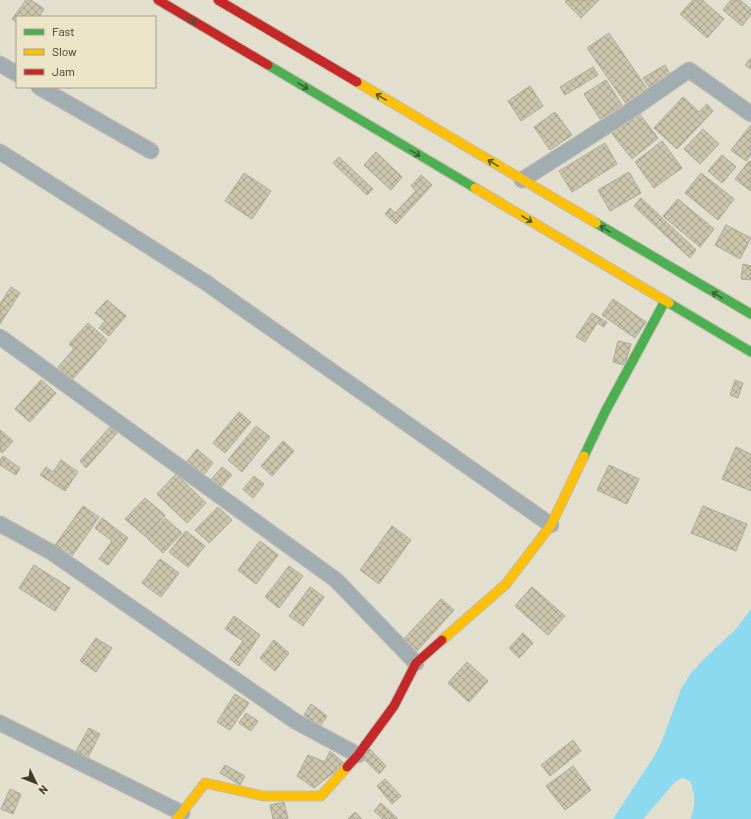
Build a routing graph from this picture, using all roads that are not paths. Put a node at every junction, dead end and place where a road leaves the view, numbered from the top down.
1 (158, 0) edge
2 (218, 0) edge
3 (0, 64) edge
4 (16, 73) edge
5 (41, 88) edge
6 (751, 114) edge
7 (151, 151) dead end
8 (0, 152) edge
9 (522, 180) junction
10 (665, 301) junction
11 (751, 314) edge
12 (0, 337) edge
13 (751, 352) edge
14 (0, 524) edge
15 (551, 525) junction
16 (416, 663) junction
17 (0, 723) edge
18 (358, 755) junction
19 (180, 816) edge

1 -> 10 street
9 -> 2 street
3 - 4 street
5 - 7 street
6 - 9 street
8 - 15 street
11 -> 9 street
10 - 13 street
10 - 15 street
12 - 16 street
14 - 18 street
15 - 16 street
16 - 18 street
17 - 19 street
18 - 19 street

